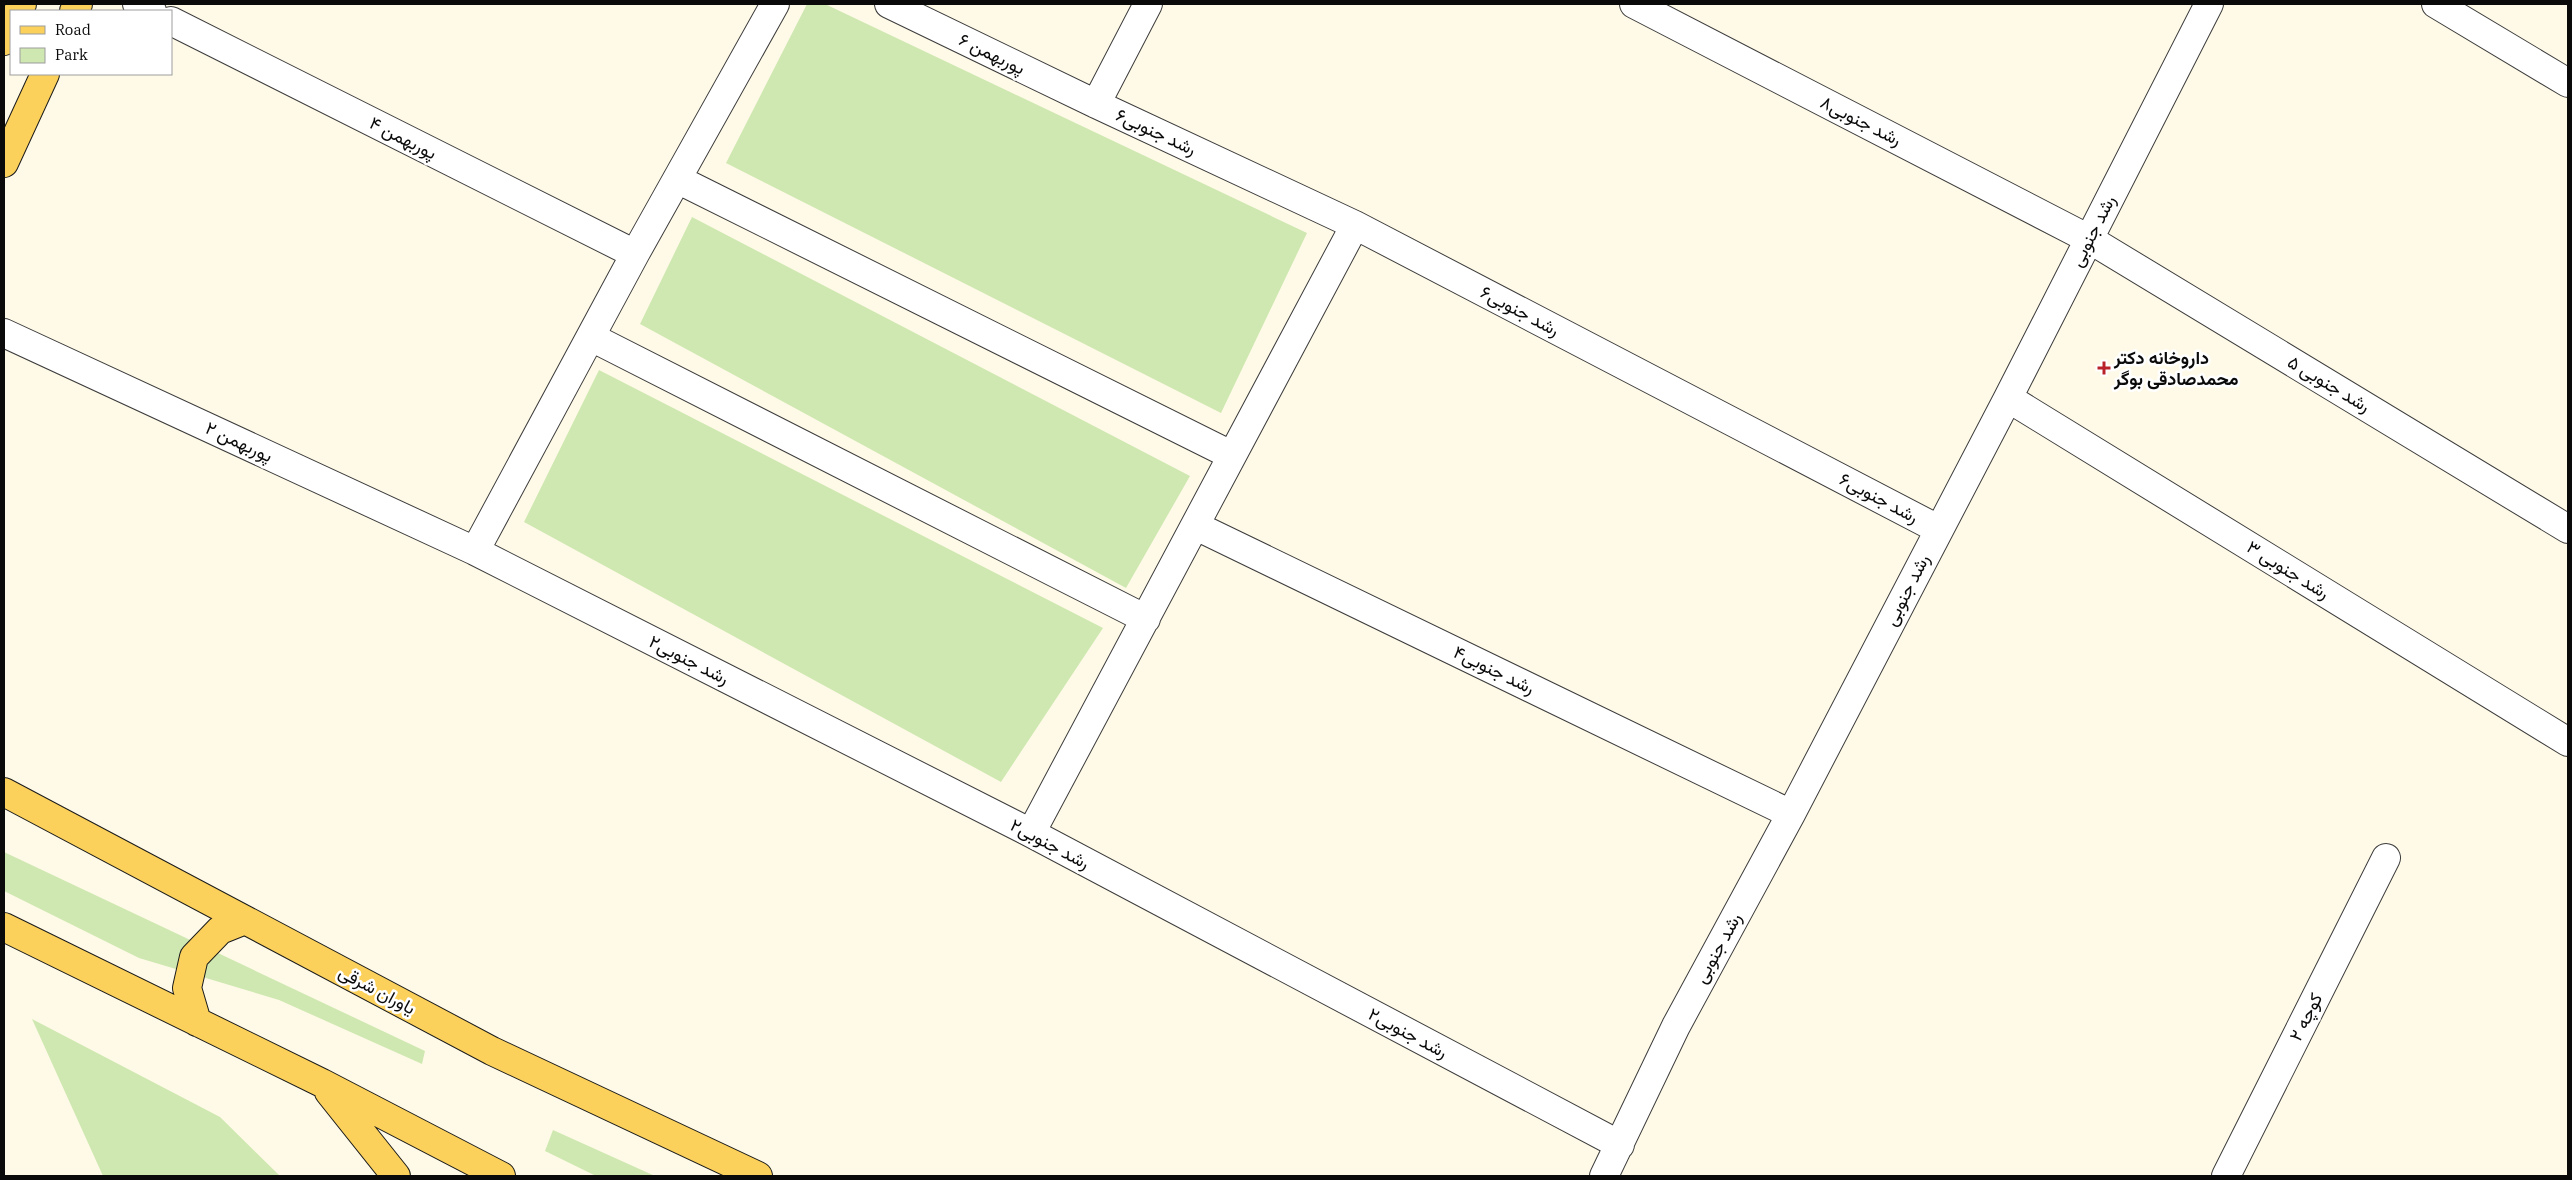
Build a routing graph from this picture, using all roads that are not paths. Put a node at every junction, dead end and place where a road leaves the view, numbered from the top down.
1 (137, 4) edge
2 (775, 4) edge
3 (889, 4) edge
4 (1148, 4) edge
5 (1634, 4) edge
6 (2209, 4) edge
7 (2436, 4) edge
8 (150, 10) edge
9 (172, 22) edge
10 (10, 28) edge
11 (4, 41) edge
12 (45, 75) edge
13 (2568, 83) edge
14 (1096, 104) junction
15 (4, 163) edge
16 (677, 178) junction
17 (1355, 225) junction
18 (2089, 238) junction
19 (634, 254) junction
20 (4, 333) edge
21 (591, 337) junction
22 (2008, 398) junction
23 (1231, 455) junction
24 (1196, 526) junction
25 (1938, 529) junction
26 (2568, 529) edge
27 (475, 551) junction
28 (1146, 618) junction
29 (2568, 742) edge
30 (4, 792) edge
31 (1791, 814) junction
32 (1031, 834) junction
33 (2386, 858) dead end
34 (245, 920) junction
35 (4, 927) edge
36 (197, 1022) junction
37 (322, 1083) junction
38 (1620, 1145) junction
39 (396, 1176) edge
40 (501, 1176) edge
41 (758, 1176) edge
42 (1604, 1176) edge
43 (2226, 1176) edge

1 - 8 street
2 - 16 street
3 - 14 street, پوربهمن ۶
4 - 14 street
5 - 18 street, رشد جنوبی۸
6 - 18 street, رشد جنوبی
7 - 13 street
9 - 19 street, پوربهمن ۴
10 - 11 main road
12 - 15 main road
14 - 17 street, رشد جنوبی۶
16 - 19 street
16 - 23 street
17 - 23 street
17 - 25 street, رشد جنوبی۶
18 - 22 street, رشد جنوبی
18 - 26 street, رشد جنوبی ۵
19 - 21 street
20 - 27 street, پوربهمن ۲
21 - 27 street
21 - 28 street
22 - 25 street, رشد جنوبی
22 - 29 street, رشد جنوبی ۳
23 - 24 street
24 - 28 street
24 - 31 street, رشد جنوبی۴
25 - 31 street, رشد جنوبی
27 - 32 street, رشد جنوبی۲
28 - 32 street
30 - 34 main road, یاوران شرقی
31 - 38 street, رشد جنوبی
32 - 38 street, رشد جنوبی۲
33 - 43 street, کوچه ۲
34 - 36 main road
34 - 41 main road, یاوران شرقی
35 - 36 main road
36 - 37 main road
37 - 39 main road
37 - 40 main road
38 - 42 street, رشد جنوبی

